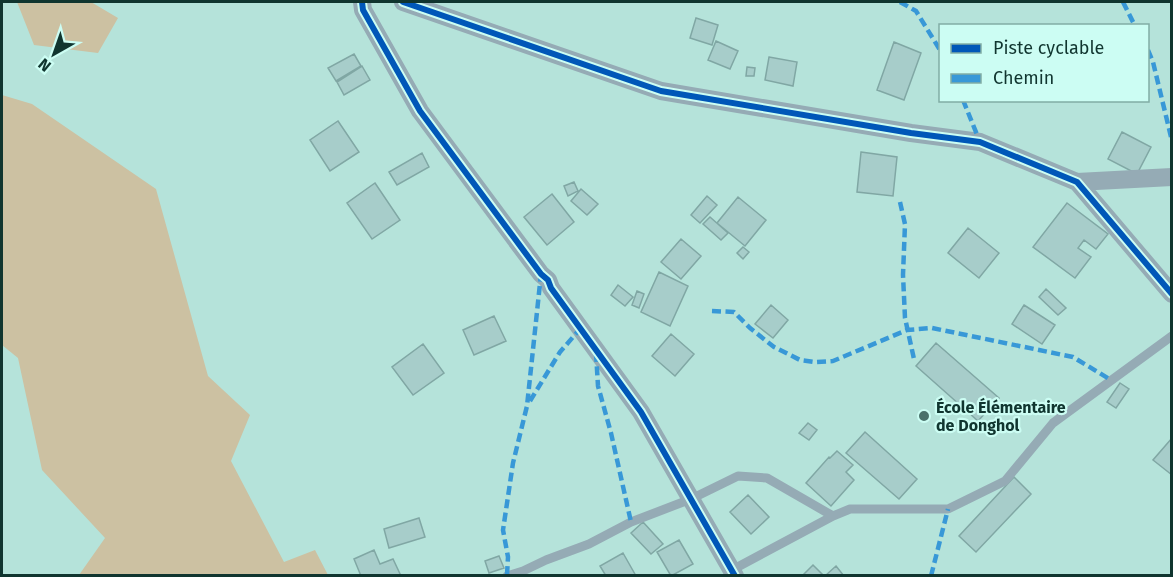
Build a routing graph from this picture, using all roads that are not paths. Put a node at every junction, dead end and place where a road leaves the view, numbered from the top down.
1 (362, 2) edge
2 (403, 2) edge
3 (1172, 177) edge
4 (1077, 182) junction
5 (1172, 294) edge
6 (1172, 336) edge
7 (691, 499) junction
8 (833, 516) junction
9 (734, 573) edge
10 (507, 576) edge

1 - 7 street
2 - 4 street
3 - 4 street
4 - 5 street
6 - 8 lane
7 - 8 lane
7 - 9 street
7 - 10 lane
8 - 9 lane

